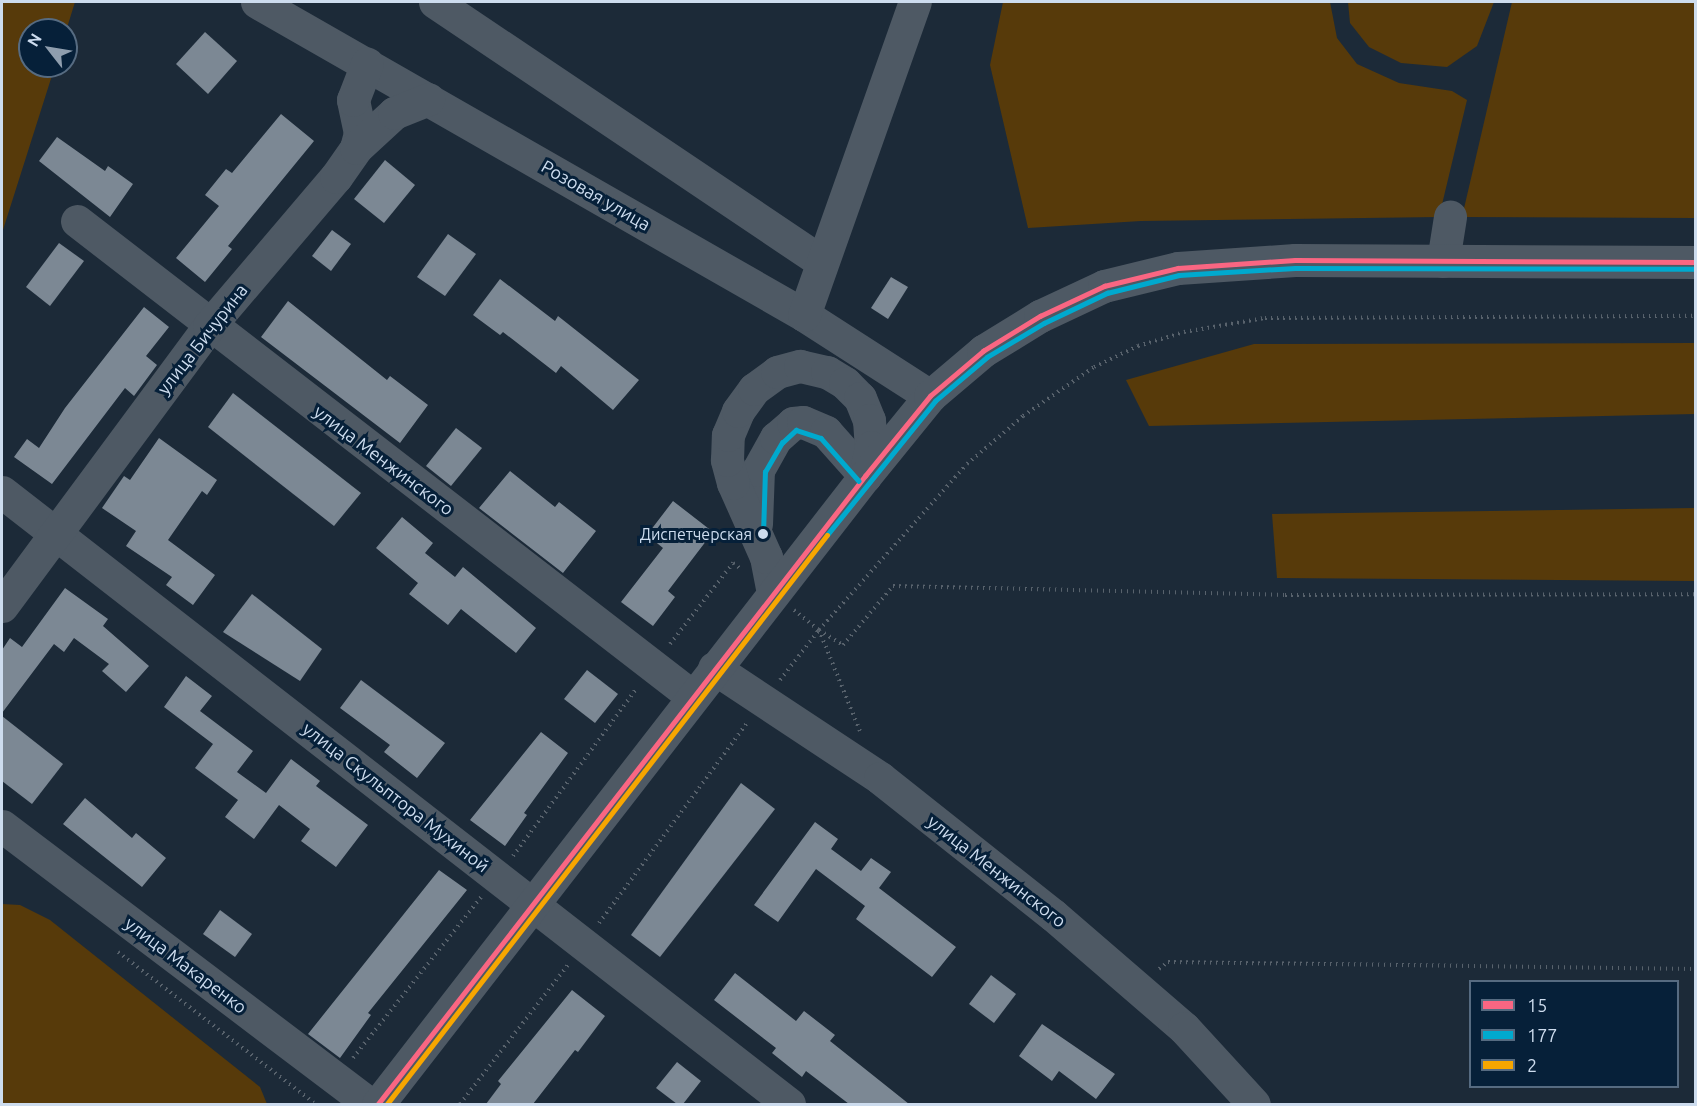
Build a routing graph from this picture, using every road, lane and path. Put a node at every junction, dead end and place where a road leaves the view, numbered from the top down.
1 (257, 2) edge
2 (435, 2) edge
3 (915, 2) edge
4 (367, 64) junction
5 (428, 99) junction
6 (356, 148) junction
7 (1450, 217) dead end
8 (77, 221) dead end
9 (1443, 261) junction
10 (822, 262) junction
11 (1695, 262) edge
12 (804, 315) junction
13 (1695, 316) edge
14 (209, 326) junction
15 (930, 396) junction
16 (865, 476) junction
17 (2, 492) edge
18 (55, 534) junction
19 (756, 534) junction
20 (733, 563) dead end
21 (1695, 594) edge
22 (783, 602) junction
23 (2, 606) edge
24 (819, 630) junction
25 (653, 666) junction
26 (714, 668) junction
27 (692, 696) junction
28 (764, 701) junction
29 (862, 736) dead end
30 (5, 835) edge
31 (498, 876) junction
32 (533, 904) junction
33 (584, 944) junction
34 (115, 950) dead end
35 (1695, 969) edge
36 (1138, 985) junction
37 (338, 1077) junction
38 (314, 1104) edge
39 (370, 1104) edge
40 (378, 1104) edge
41 (460, 1104) edge
42 (789, 1104) edge
43 (1254, 1104) edge

1 - 4 street, Розовая улица
2 - 10 street
3 - 10 street
4 - 5 street, Розовая улица
4 - 6 street
5 - 6 street, улица Бичурина
5 - 12 street, Розовая улица
6 - 14 street, улица Бичурина
7 - 9 street
8 - 14 street, улица Менжинского
9 - 11 street
9 - 15 street
10 - 12 street
12 - 15 street, Розовая улица
13 - 24 path
14 - 18 street, улица Бичурина
14 - 25 street, улица Менжинского
15 - 16 street
16 - 19 street
16 - 19 street
16 - 22 street
17 - 18 street, улица Скульптора Мухиной
18 - 23 street, улица Бичурина
18 - 31 street, улица Скульптора Мухиной
19 - 22 street
20 - 25 path
21 - 24 path
22 - 24 path
22 - 26 street
24 - 28 path
24 - 29 path
25 - 27 street, улица Менжинского
25 - 31 path
26 - 27 street
26 - 28 street, улица Менжинского
27 - 32 street
28 - 33 path
28 - 36 street, улица Менжинского
30 - 37 street, улица Макаренко
31 - 32 street, улица Скульптора Мухиной
31 - 37 path
32 - 33 street, улица Скульптора Мухиной
32 - 40 street
33 - 41 path
33 - 42 street, улица Скульптора Мухиной
34 - 38 path
35 - 36 path
36 - 43 street, улица Менжинского
37 - 38 path
37 - 39 street, улица Макаренко

